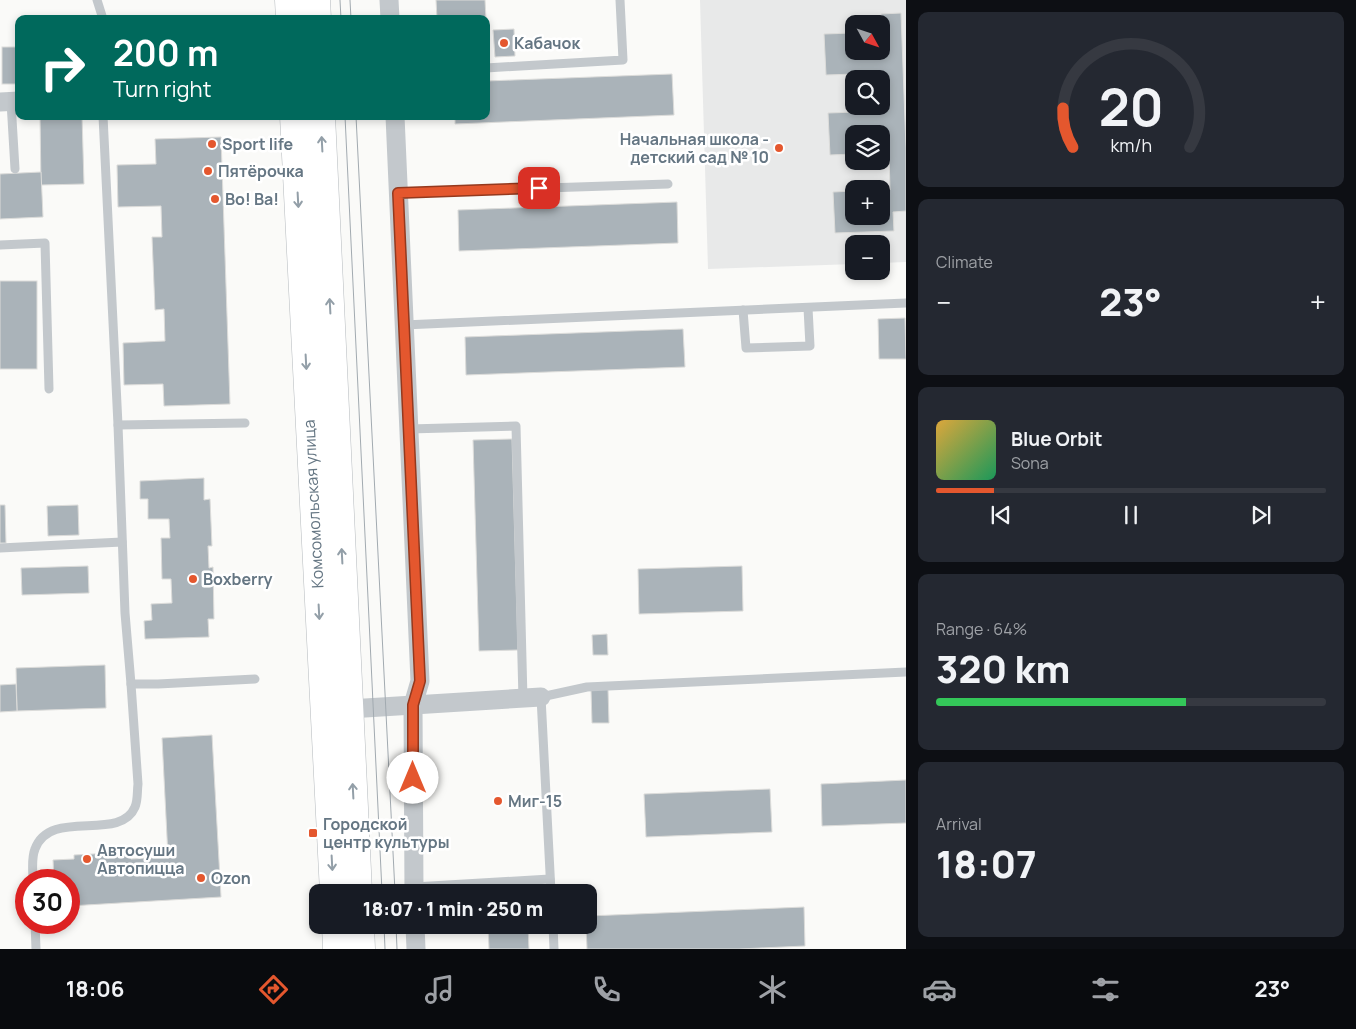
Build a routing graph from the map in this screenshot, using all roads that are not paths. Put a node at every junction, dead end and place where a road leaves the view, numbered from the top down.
1 (96, 0) edge
2 (289, 0) edge
3 (316, 0) edge
4 (389, 0) edge
5 (620, 0) edge
6 (102, 15) edge
7 (290, 15) edge
8 (317, 15) edge
9 (390, 15) edge
10 (490, 68) edge
11 (10, 102) edge
12 (104, 120) edge
13 (294, 120) edge
14 (321, 120) edge
15 (395, 120) edge
16 (16, 169) dead end
17 (668, 184) dead end
18 (398, 193) junction
19 (0, 245) edge
20 (906, 304) edge
21 (808, 308) junction
22 (743, 310) junction
23 (404, 325) junction
24 (49, 389) dead end
25 (245, 423) dead end
26 (118, 425) junction
27 (409, 428) junction
28 (122, 542) junction
29 (0, 548) edge
30 (906, 672) edge
31 (254, 679) dead end
32 (131, 684) junction
33 (532, 698) junction
34 (413, 705) junction
35 (349, 709) junction
36 (32, 869) edge
37 (550, 880) junction
38 (334, 884) edge
39 (358, 884) edge
40 (414, 884) edge
41 (496, 884) edge
42 (550, 884) edge
43 (35, 934) edge
44 (336, 934) edge
45 (360, 934) edge
46 (415, 934) edge
47 (553, 934) edge
48 (36, 949) edge
49 (337, 949) edge
50 (361, 949) edge
51 (416, 949) edge
52 (554, 949) edge

1 - 6 lane
2 - 7 main road
3 - 8 main road
4 - 9 street
5 - 10 lane
11 - 16 lane
12 - 26 lane
13 -> 38 main road, Комсомольская улица
35 -> 14 main road, Комсомольская улица
15 - 18 street
17 - 18 lane
18 - 23 street
19 - 24 lane
20 - 21 lane
21 - 22 lane
21 - 22 lane
22 - 23 lane
23 - 27 street
25 - 26 lane
26 - 28 lane
27 - 33 lane
27 - 34 street
28 - 29 lane
28 - 32 lane
30 - 33 lane
31 - 32 lane
32 - 36 lane
33 - 34 street
33 - 37 lane
34 - 35 street
34 - 40 street
39 -> 35 main road, Комсомольская улица
37 - 41 lane
37 - 42 lane
43 - 48 lane
44 - 49 main road
45 - 50 main road
46 - 51 street
47 - 52 lane

